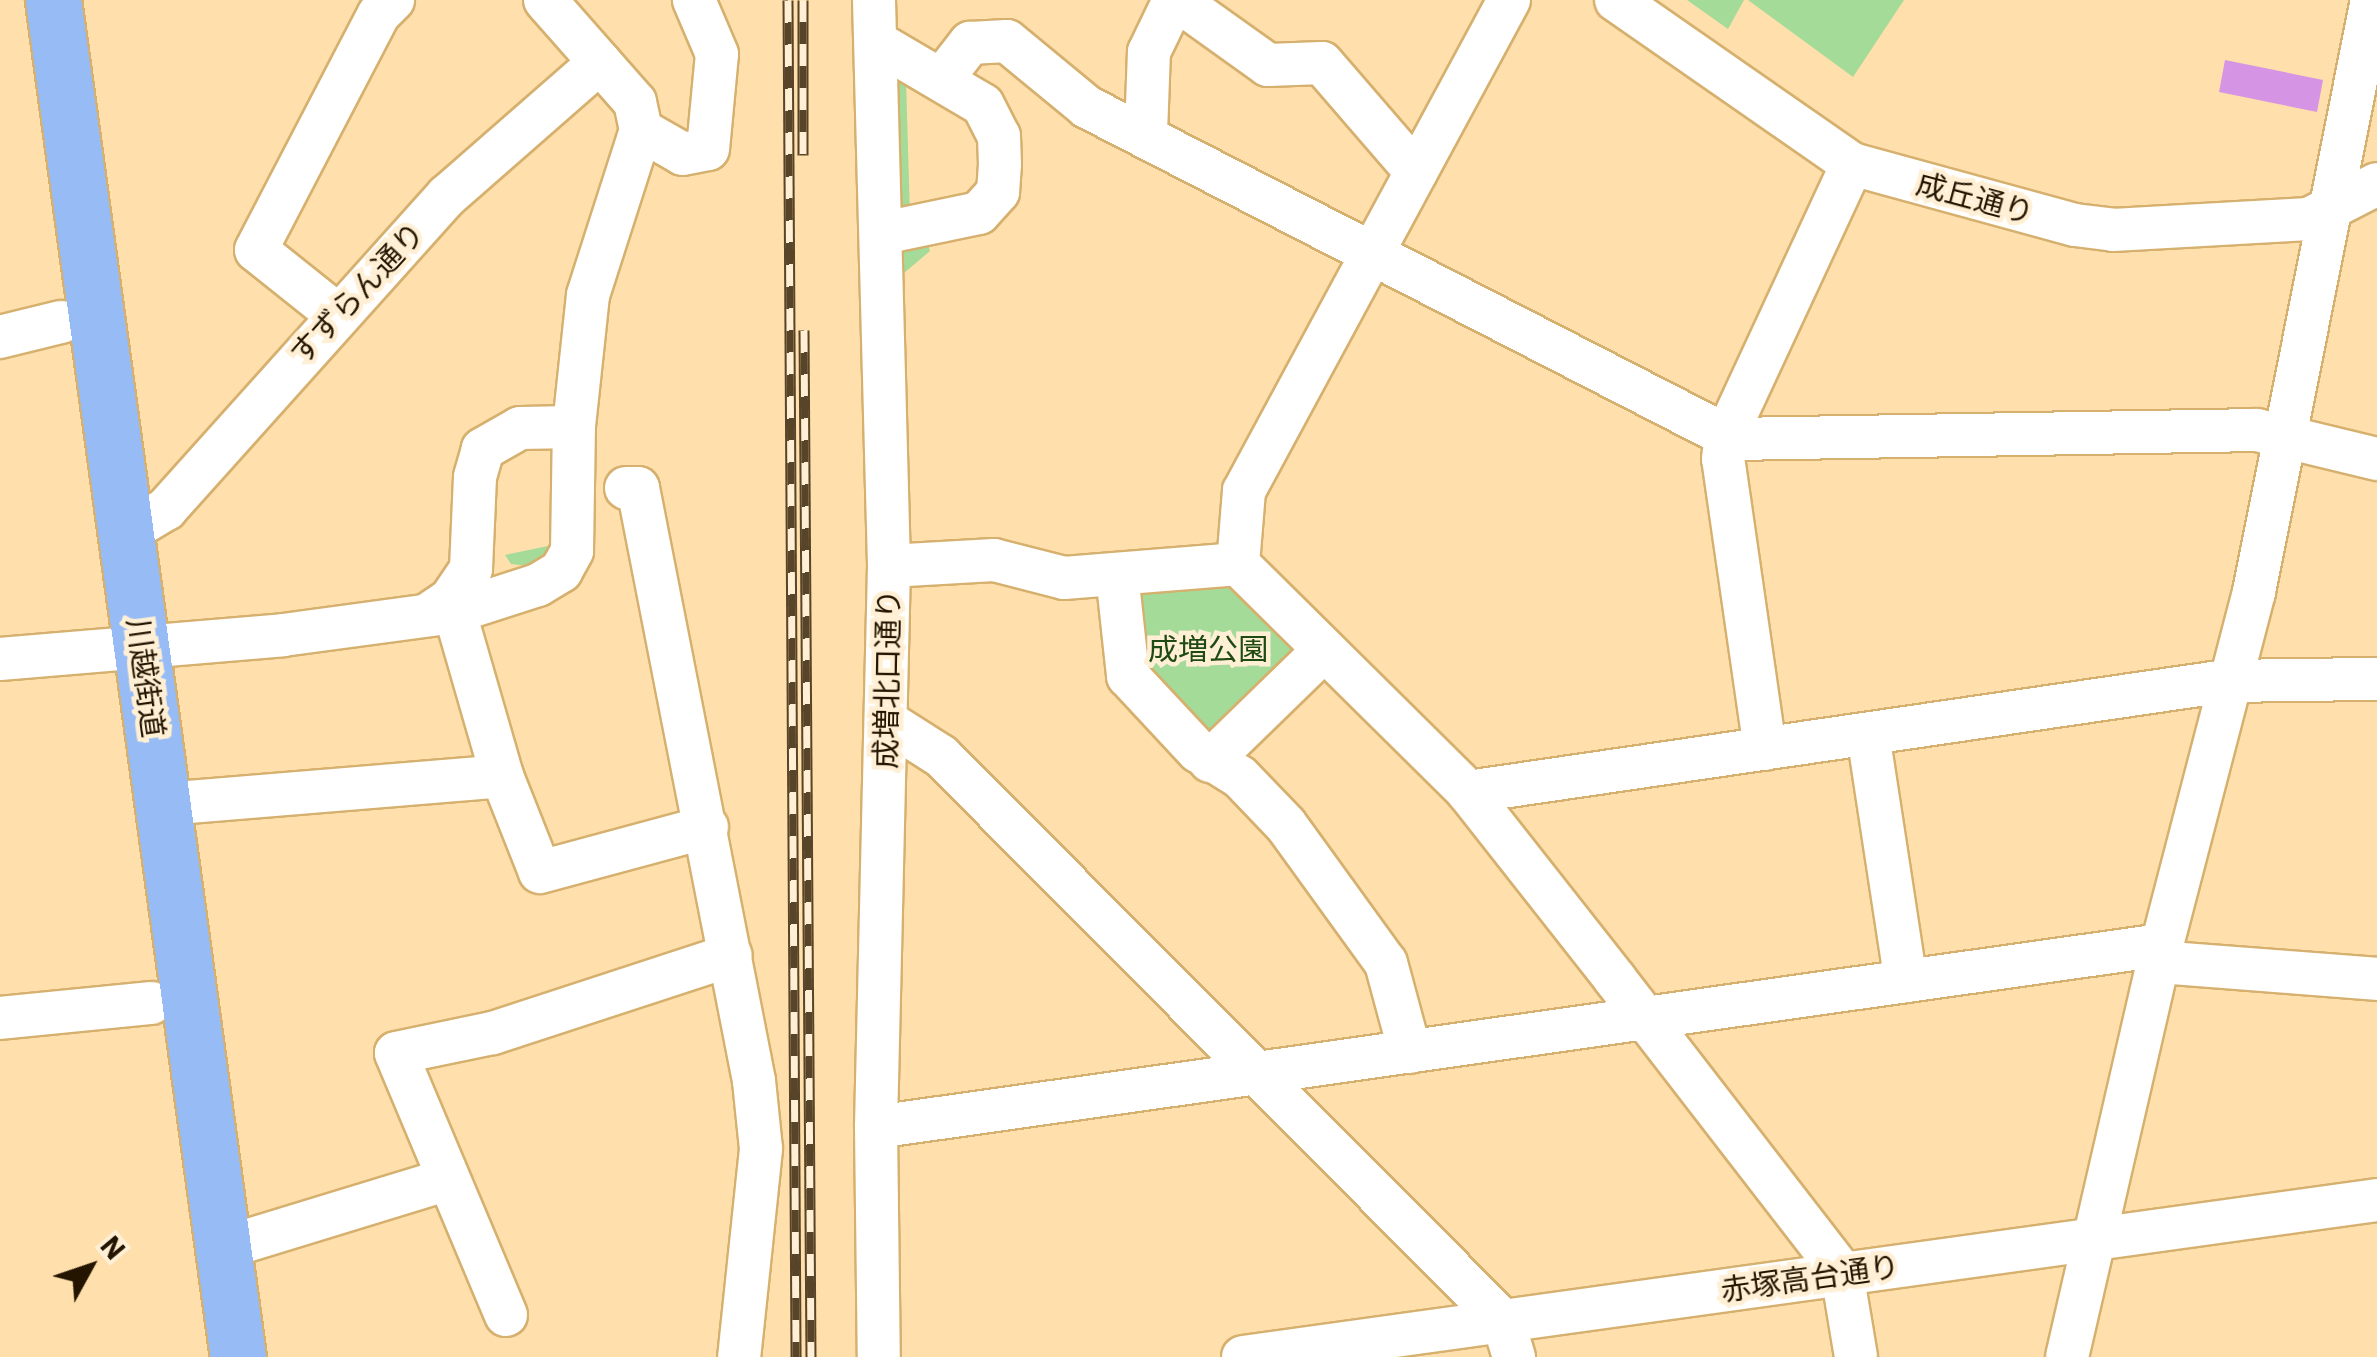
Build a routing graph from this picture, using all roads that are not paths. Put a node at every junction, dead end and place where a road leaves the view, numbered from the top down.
1 (21, 0) edge
2 (53, 0) edge
3 (393, 0) edge
4 (545, 0) edge
5 (694, 0) edge
6 (874, 0) edge
7 (1176, 0) edge
8 (1509, 0) edge
9 (1616, 0) edge
10 (2372, 0) edge
11 (876, 42) junction
12 (600, 62) junction
13 (942, 79) junction
14 (641, 130) junction
15 (1146, 133) junction
16 (1852, 164) junction
17 (1416, 172) junction
18 (2377, 184) edge
19 (2326, 212) junction
20 (884, 234) junction
21 (1370, 255) junction
22 (335, 314) junction
23 (61, 322) junction
24 (0, 338) edge
25 (574, 427) junction
26 (1726, 436) junction
27 (2285, 439) junction
28 (2377, 459) edge
29 (626, 488) dead end
30 (126, 533) junction
31 (474, 552) junction
32 (1238, 564) junction
33 (888, 566) junction
34 (1117, 574) junction
35 (538, 585) junction
36 (444, 608) junction
37 (124, 649) junction
38 (1324, 650) junction
39 (0, 660) edge
40 (2377, 679) edge
41 (2226, 681) junction
42 (886, 721) junction
43 (1868, 734) junction
44 (1765, 749) junction
45 (1210, 761) junction
46 (502, 776) junction
47 (1468, 792) junction
48 (164, 804) junction
49 (706, 827) junction
50 (2160, 953) junction
51 (731, 954) junction
52 (2377, 979) edge
53 (1906, 981) junction
54 (151, 1003) junction
55 (0, 1018) edge
56 (1646, 1019) junction
57 (1410, 1052) junction
58 (1258, 1074) junction
59 (876, 1127) junction
60 (445, 1180) junction
61 (2377, 1200) edge
62 (2095, 1237) junction
63 (223, 1248) junction
64 (1842, 1273) junction
65 (506, 1315) dead end
66 (1508, 1339) edge
67 (203, 1357) edge
68 (238, 1357) edge
69 (738, 1357) edge
70 (879, 1357) edge
71 (1244, 1357) edge
72 (1856, 1357) edge
73 (2067, 1357) edge

1 - 23 highway, 川越街道
2 - 30 highway, 川越街道
3 - 22 street
4 - 12 street
5 - 14 street
6 - 11 street, 成増北口通り
7 - 15 street
7 - 17 street
8 - 17 street
9 - 16 street, 成丘通り
10 - 19 street
11 - 13 street
11 - 20 street, 成増北口通り
12 - 14 street
12 - 22 street, すずらん通り
13 - 15 street
13 - 20 street
14 - 25 street
15 - 21 street
16 - 19 street, 成丘通り
16 - 26 street
17 - 21 street
18 - 19 street, 成丘通り
19 - 27 street
20 - 33 street, 成増北口通り
21 - 26 street
21 - 32 street
22 - 30 street, すずらん通り
23 - 24 street
23 - 37 highway, 川越街道
25 - 31 street
25 - 35 street
26 - 27 street
26 - 44 street
27 - 28 street
27 - 41 street
29 - 49 street
30 - 37 highway, 川越街道
31 - 35 street
31 - 36 street
32 - 34 street
32 - 38 street
33 - 34 street
33 - 42 street, 成増北口通り
34 - 45 street
35 - 36 street
36 - 37 street
36 - 46 street
37 - 39 street
37 - 48 highway, 川越街道
37 - 54 highway, 川越街道
38 - 45 street
38 - 47 street
40 - 41 street
41 - 43 street
41 - 50 street
42 - 58 street
42 - 59 street, 成増北口通り
43 - 44 street
43 - 53 street
44 - 47 street
45 - 57 street
46 - 48 street
46 - 49 street
47 - 56 street
48 - 63 highway, 川越街道
49 - 51 street
50 - 52 street
50 - 53 street
50 - 62 street
51 - 60 street
51 - 69 street
53 - 56 street
54 - 55 street
54 - 67 highway, 川越街道
56 - 57 street
56 - 64 street
57 - 58 street
58 - 59 street
58 - 66 street
59 - 70 street, 成増北口通り
60 - 63 street
60 - 65 street
61 - 62 street, 赤塚高台通り
62 - 64 street, 赤塚高台通り
62 - 73 street
63 - 68 highway, 川越街道
64 - 66 street, 赤塚高台通り
64 - 72 street
66 - 71 street, 赤塚高台通り

